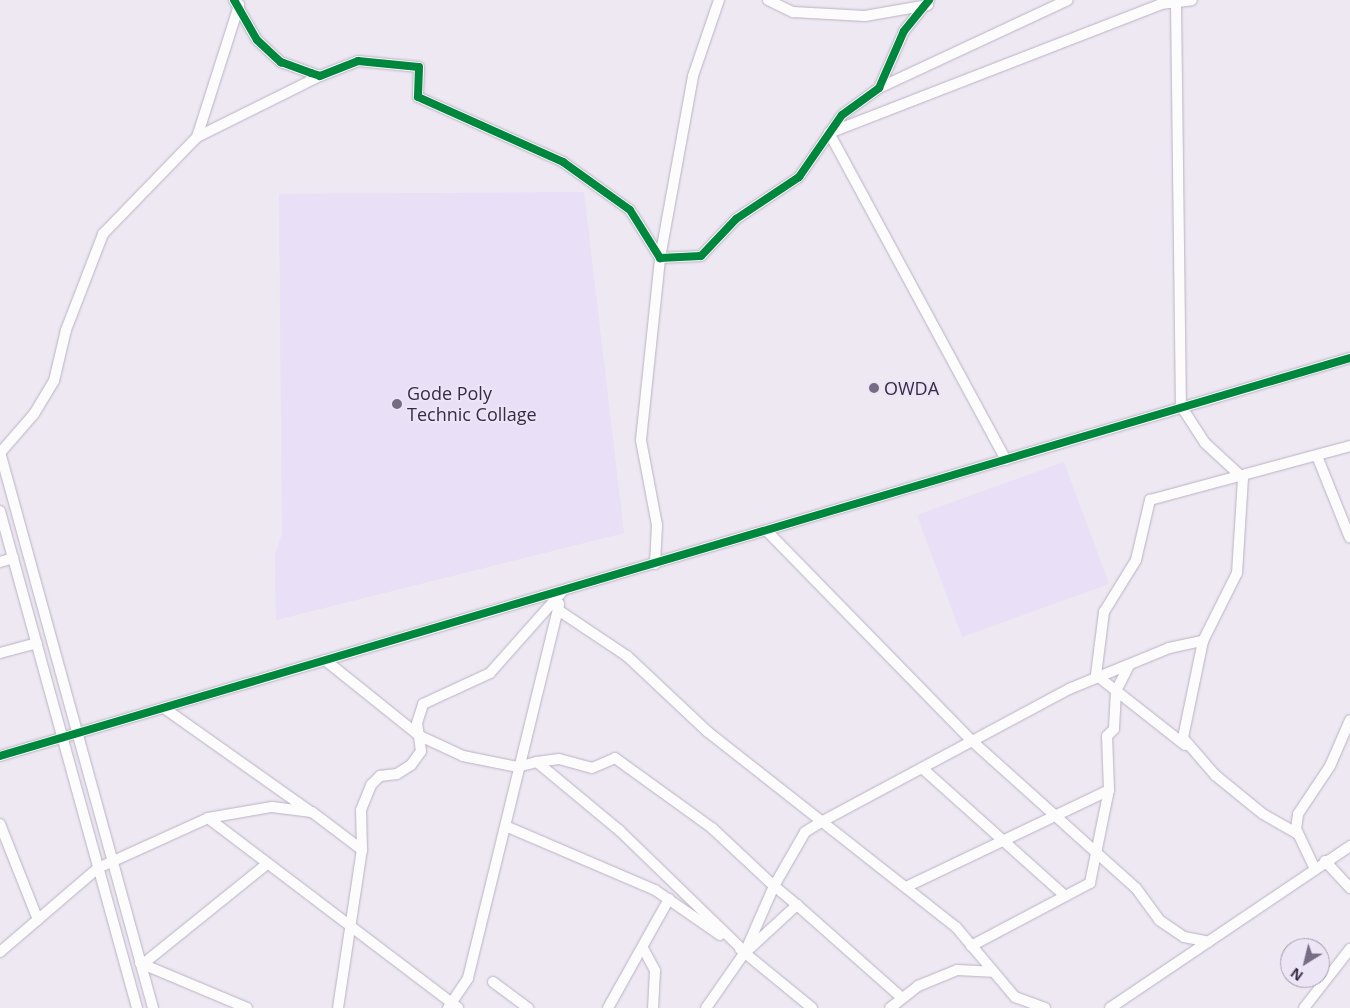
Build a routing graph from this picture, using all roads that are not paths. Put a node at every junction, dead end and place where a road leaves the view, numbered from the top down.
1 (719, 0) edge
2 (768, 0) edge
3 (1068, 0) edge
4 (1192, 0) edge
5 (1176, 2) junction
6 (237, 3) edge
7 (928, 3) edge
8 (320, 76) junction
9 (879, 88) junction
10 (829, 133) junction
11 (197, 137) junction
12 (660, 258) junction
13 (1350, 358) edge
14 (1181, 406) junction
15 (1350, 446) edge
16 (0, 452) edge
17 (1317, 456) junction
18 (1006, 460) junction
19 (1243, 478) junction
20 (0, 512) edge
21 (767, 531) junction
22 (1350, 538) edge
23 (13, 558) junction
24 (0, 562) edge
25 (655, 564) junction
26 (563, 590) junction
27 (558, 610) junction
28 (1203, 641) junction
29 (37, 643) junction
30 (0, 653) edge
31 (326, 660) junction
32 (1128, 667) junction
33 (1102, 680) junction
34 (1116, 691) junction
35 (164, 708) junction
36 (1350, 722) edge
37 (77, 734) junction
38 (420, 736) junction
39 (64, 737) junction
40 (972, 741) junction
41 (1185, 746) junction
42 (0, 756) edge
43 (537, 762) junction
44 (517, 767) junction
45 (922, 768) junction
46 (1108, 790) junction
47 (312, 812) junction
48 (1059, 815) junction
49 (208, 818) junction
50 (821, 822) junction
51 (508, 827) junction
52 (1, 830) edge
53 (1298, 834) junction
54 (1007, 841) junction
55 (1350, 846) edge
56 (1096, 849) junction
57 (362, 850) junction
58 (1325, 861) junction
59 (114, 862) junction
60 (267, 864) junction
61 (98, 868) junction
62 (1315, 869) junction
63 (774, 886) junction
64 (906, 887) junction
65 (1350, 888) edge
66 (1065, 896) junction
67 (669, 899) junction
68 (797, 905) junction
69 (38, 920) junction
70 (350, 930) junction
71 (1209, 942) junction
72 (971, 946) junction
73 (643, 948) junction
74 (1350, 949) edge
75 (0, 952) edge
76 (745, 952) junction
77 (142, 964) junction
78 (992, 972) junction
79 (493, 982) dead end
80 (902, 998) junction
81 (452, 1006) edge
82 (137, 1008) edge
83 (153, 1008) edge
84 (247, 1008) edge
85 (338, 1008) edge
86 (528, 1008) edge
87 (608, 1008) edge
88 (653, 1008) edge
89 (706, 1008) edge
90 (812, 1008) edge
91 (890, 1008) edge
92 (1045, 1008) edge
93 (1110, 1008) edge
94 (1304, 1008) edge

1 - 12 street
2 - 7 street
3 - 9 street
4 - 5 street
5 - 10 street
5 - 14 street
6 - 8 street
6 - 11 street
7 - 9 street
8 - 11 street
8 - 12 street
9 - 10 street
10 - 12 street
10 - 18 street
11 - 16 street
12 - 25 street
13 - 14 street
14 - 18 street
14 - 19 street
15 - 17 street
16 - 37 street
17 - 19 street
17 - 22 street
18 - 21 street
19 - 28 street
19 - 33 street
20 - 23 street
21 - 25 street
21 - 40 street
23 - 24 street
23 - 29 street
25 - 26 street
26 - 27 street
26 - 31 street
26 - 38 street
27 - 44 street
27 - 50 street
28 - 32 street
28 - 41 street
29 - 30 street
29 - 39 street
31 - 35 street
31 - 38 street
32 - 33 street
32 - 34 street
33 - 34 street
33 - 40 street
34 - 41 street
34 - 46 street
35 - 37 street
35 - 47 street
36 - 53 street
37 - 39 street
37 - 59 street
38 - 44 street
38 - 57 street
39 - 42 street
39 - 61 street
40 - 45 street
40 - 48 street
41 - 53 street
43 - 44 street
43 - 63 street
43 - 76 street
44 - 51 street
45 - 50 street
45 - 54 street
46 - 48 street
46 - 56 street
47 - 49 street
47 - 57 street
48 - 54 street
48 - 56 street
49 - 59 street
49 - 60 street
50 - 63 street
50 - 64 street
51 - 67 street
51 - 81 street
52 - 69 street
53 - 62 street
54 - 64 street
54 - 66 street
55 - 58 street
56 - 66 street
56 - 71 street
57 - 70 street
58 - 62 street
58 - 65 street
59 - 61 street
59 - 77 street
60 - 70 street
60 - 77 street
61 - 69 street
61 - 82 street
62 - 71 street
63 - 68 street
63 - 76 street
64 - 72 street
66 - 72 street
67 - 73 street
67 - 76 street
68 - 76 street
68 - 80 street
69 - 75 street
70 - 81 street
70 - 85 street
71 - 93 street
72 - 78 street
73 - 87 street
73 - 88 street
74 - 94 street
76 - 89 street
76 - 90 street
77 - 83 street
77 - 84 street
78 - 80 street
78 - 92 street
79 - 86 street
80 - 91 street

